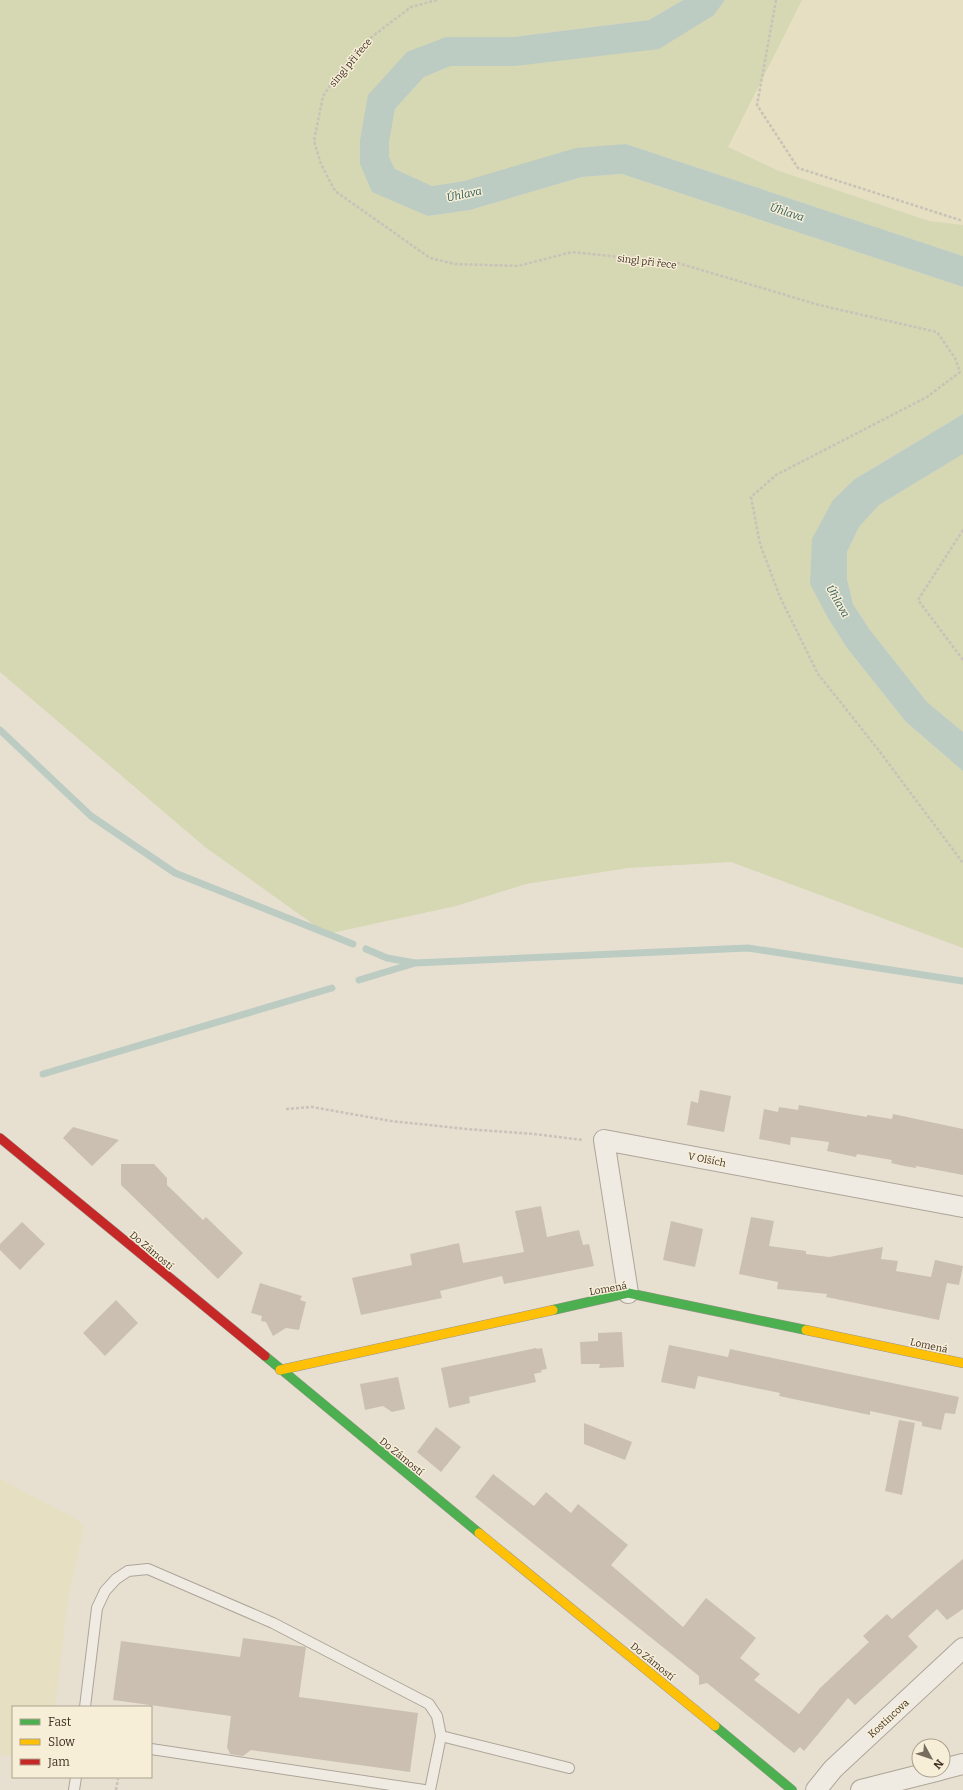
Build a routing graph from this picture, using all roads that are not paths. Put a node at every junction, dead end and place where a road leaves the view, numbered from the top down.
1 (0, 1138) edge
2 (963, 1207) edge
3 (628, 1293) junction
4 (963, 1363) edge
5 (280, 1370) junction
6 (963, 1648) edge
7 (85, 1706) edge
8 (441, 1736) junction
9 (152, 1749) edge
10 (963, 1764) edge
11 (951, 1767) edge
12 (569, 1768) dead end
13 (911, 1777) edge
14 (76, 1778) edge
15 (74, 1790) edge
16 (424, 1790) edge
17 (430, 1790) edge
18 (792, 1790) edge
19 (816, 1790) edge
20 (861, 1790) edge

1 - 5 street, Do Zámostí
2 - 3 street, V Olších
3 - 4 street, Lomená
3 - 5 street, Lomená
5 - 18 street, Do Zámostí
6 - 19 street, Kostincova
7 - 8 lane
8 - 12 lane
8 - 17 lane
9 - 16 lane
10 - 11 street
13 - 20 street
14 - 15 lane

